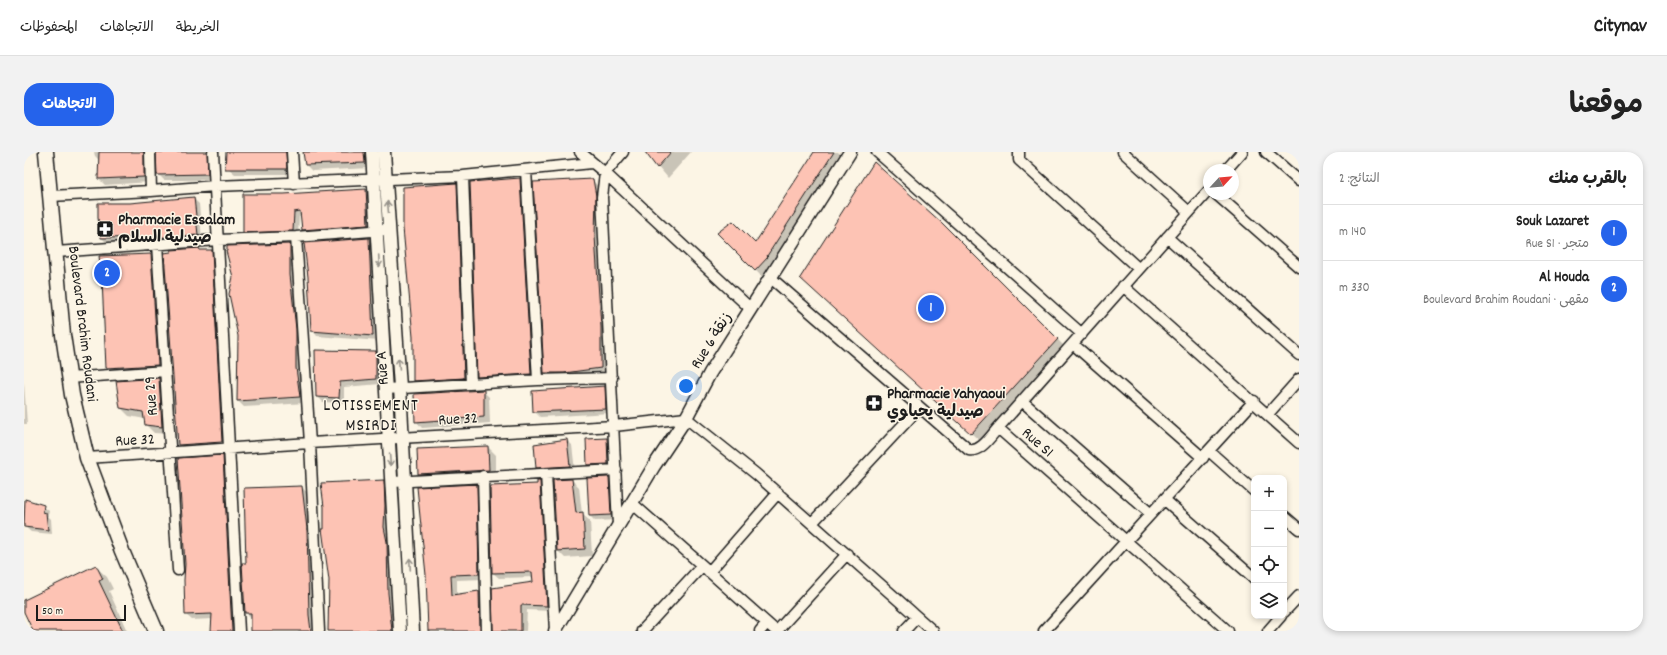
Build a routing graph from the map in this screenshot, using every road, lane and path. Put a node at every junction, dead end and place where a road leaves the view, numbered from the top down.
1 (46, 152) edge
2 (150, 152) edge
3 (212, 152) edge
4 (292, 152) edge
5 (372, 152) edge
6 (384, 152) edge
7 (580, 152) edge
8 (623, 152) edge
9 (850, 152) edge
10 (877, 152) edge
11 (1019, 152) edge
12 (1123, 152) edge
13 (1242, 152) edge
14 (1266, 152) edge
15 (592, 163) junction
16 (1231, 164) edge
17 (526, 170) junction
18 (605, 173) junction
19 (463, 176) junction
20 (374, 179) junction
21 (386, 179) junction
22 (1299, 181) edge
23 (294, 184) junction
24 (215, 186) junction
25 (151, 191) junction
26 (50, 196) junction
27 (1203, 197) edge
28 (1223, 200) edge
29 (1189, 212) junction
30 (390, 229) junction
31 (377, 231) junction
32 (1167, 236) junction
33 (296, 237) junction
34 (218, 240) junction
35 (157, 244) junction
36 (56, 252) junction
37 (1299, 267) edge
38 (1139, 269) junction
39 (771, 278) junction
40 (1123, 286) junction
41 (750, 310) junction
42 (1082, 334) junction
43 (1073, 344) junction
44 (1299, 355) edge
45 (165, 372) junction
46 (69, 378) junction
47 (612, 378) junction
48 (1299, 379) edge
49 (538, 380) junction
50 (471, 384) junction
51 (400, 387) junction
52 (386, 388) junction
53 (1022, 401) junction
54 (1254, 401) junction
55 (919, 408) junction
56 (1268, 414) junction
57 (686, 418) junction
58 (614, 426) junction
59 (998, 428) junction
60 (402, 438) junction
61 (389, 439) junction
62 (310, 443) junction
63 (1299, 443) edge
64 (229, 449) junction
65 (170, 454) junction
66 (1206, 455) junction
67 (87, 458) junction
68 (616, 470) junction
69 (546, 474) junction
70 (483, 476) junction
71 (406, 481) junction
72 (392, 482) junction
73 (1251, 489) edge
74 (778, 493) junction
75 (1165, 500) junction
76 (632, 503) junction
77 (1151, 514) junction
78 (1287, 519) edge
79 (812, 523) junction
80 (618, 525) junction
81 (1299, 529) edge
82 (1126, 542) junction
83 (847, 554) junction
84 (705, 569) junction
85 (178, 570) dead end
86 (1251, 575) edge
87 (410, 582) junction
88 (397, 584) junction
89 (1299, 596) edge
90 (1287, 607) edge
91 (917, 617) junction
92 (1277, 619) edge
93 (767, 623) junction
94 (156, 631) edge
95 (239, 631) edge
96 (319, 631) edge
97 (400, 631) edge
98 (413, 631) edge
99 (487, 631) edge
100 (555, 631) edge
101 (642, 631) edge
102 (760, 631) edge
103 (777, 631) edge
104 (904, 631) edge
105 (933, 631) edge
106 (1044, 631) edge
107 (1228, 631) edge
108 (1268, 631) edge

1 - 26 main road, Boulevard Brahim Roudani
2 - 25 street
3 - 24 street
4 - 23 street
5 - 20 street, Rue A
6 - 21 street, Rue A
7 - 15 street
8 - 18 street
9 - 39 street, Rue 6 زنقة
10 - 42 street
11 - 38 street
12 - 29 street
13 - 16 street
14 - 22 street
15 - 17 street
15 - 18 street
17 - 19 street
17 - 49 street
18 - 41 street
18 - 47 street
19 - 21 street
19 - 50 street
20 - 21 street
20 - 23 street
20 - 31 street, Rue A
30 -> 21 street, Rue A
23 - 24 street
24 - 25 street
24 - 34 street
25 - 26 street
26 - 36 main road, Boulevard Brahim Roudani
27 - 29 street
28 - 37 street
29 - 32 street
30 - 31 street
51 -> 30 street, Rue A
31 - 33 street
31 -> 52 street, Rue A
32 - 38 street
32 - 44 street
33 - 34 street
33 - 62 street
34 - 35 street
34 - 64 street
35 - 36 street
35 - 45 street, Rue 29
36 - 46 main road, Boulevard Brahim Roudani
38 - 40 street
39 - 41 street, Rue 6 زنقة
39 - 55 street, Rue S1
40 - 42 street
40 - 54 street
41 - 57 street, Rue 6 زنقة
42 - 43 street
43 - 53 street
43 - 66 street
45 - 46 street
45 - 65 street, Rue 29
46 - 67 main road, Boulevard Brahim Roudani
47 - 49 street
47 - 58 street
48 - 56 street
49 - 50 street
50 - 51 street
51 - 52 street
51 - 60 street, Rue A
52 - 61 street, Rue A
53 - 59 street
53 - 77 street
54 - 56 street
54 - 66 street
55 - 59 street, Rue S1
55 - 79 street
56 - 63 street
57 - 58 street, Rue 32
57 - 74 street
57 - 76 street, Rue 6 زنقة
58 - 60 street, Rue 32
58 - 68 street
59 - 82 street, Rue S1
60 - 61 street, Rue 32
60 - 71 street, Rue A
61 - 62 street, Rue 32
61 -> 72 street, Rue A
62 - 64 street, Rue 32
62 - 96 street
64 - 65 street, Rue 32
64 - 95 street
65 - 67 street, Rue 32
65 - 85 street, Rue 29
66 - 73 street
66 - 75 street
67 - 94 main road, Boulevard Brahim Roudani
68 - 69 street
68 - 80 street
69 - 70 street
69 - 100 street
70 - 71 street
70 - 99 street
71 - 72 street
87 -> 71 street, Rue A
72 - 88 street, Rue A
74 - 79 street
74 - 84 street
75 - 77 street
75 - 86 street
76 - 80 street, Rue 6 زنقة
76 - 84 street
77 - 82 street
78 - 81 street
79 - 83 street
80 - 100 street, Rue 6 زنقة
82 - 106 street
82 - 107 street, Rue S1
83 - 91 street
83 - 103 street
84 - 93 street
84 - 101 street
87 - 88 street
87 - 98 street, Rue A
88 - 97 street, Rue A
89 - 90 street
91 - 104 street
91 - 105 street
92 - 108 street
93 - 102 street
93 - 103 street

